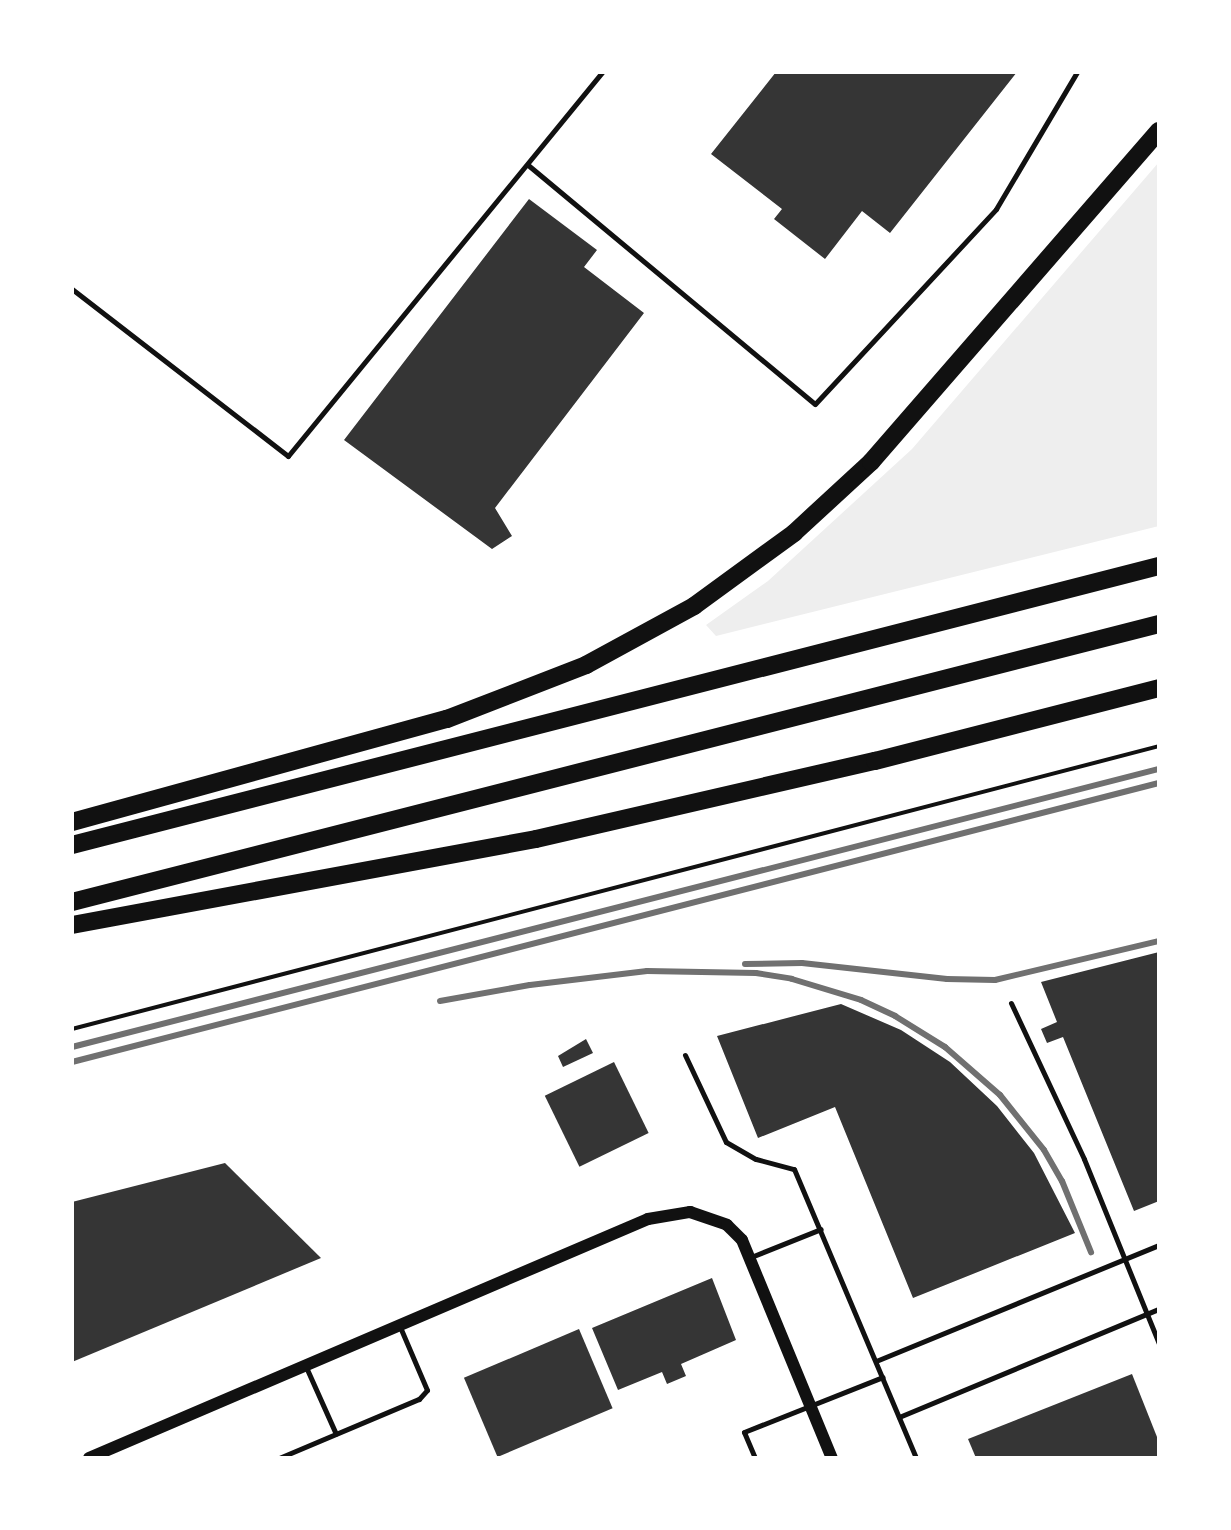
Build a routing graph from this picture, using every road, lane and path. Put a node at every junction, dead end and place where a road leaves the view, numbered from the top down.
1 (602, 72) edge
2 (1077, 72) edge
3 (1159, 131) edge
4 (528, 165) junction
5 (72, 289) edge
6 (1159, 566) edge
7 (1159, 624) edge
8 (1159, 688) edge
9 (1159, 746) edge
10 (72, 822) edge
11 (72, 845) edge
12 (72, 902) edge
13 (72, 925) edge
14 (1011, 1003) dead end
15 (72, 1029) edge
16 (685, 1055) dead end
17 (821, 1228) junction
18 (1159, 1245) edge
19 (751, 1257) junction
20 (1126, 1258) junction
21 (1159, 1309) edge
22 (1147, 1314) junction
23 (400, 1326) junction
24 (1159, 1344) edge
25 (876, 1361) junction
26 (306, 1366) junction
27 (883, 1377) junction
28 (811, 1404) junction
29 (899, 1417) junction
30 (336, 1434) junction
31 (89, 1458) edge
32 (279, 1458) edge
33 (755, 1458) edge
34 (832, 1458) edge
35 (916, 1458) edge

1 - 4 lane
2 - 4 lane
3 - 10 highway
4 - 5 lane
6 - 11 highway
7 - 12 highway
8 - 13 highway
9 - 15 path
14 - 20 lane
16 - 17 lane
17 - 19 lane
17 - 25 lane
18 - 20 lane
19 - 23 street
19 - 28 street
20 - 22 lane
20 - 25 lane
21 - 22 lane
22 - 24 lane
22 - 29 lane
23 - 26 street
23 - 30 lane
25 - 27 lane
26 - 30 lane
26 - 31 street
27 - 28 lane
27 - 29 lane
28 - 33 lane
28 - 34 street
29 - 35 lane
30 - 32 lane

